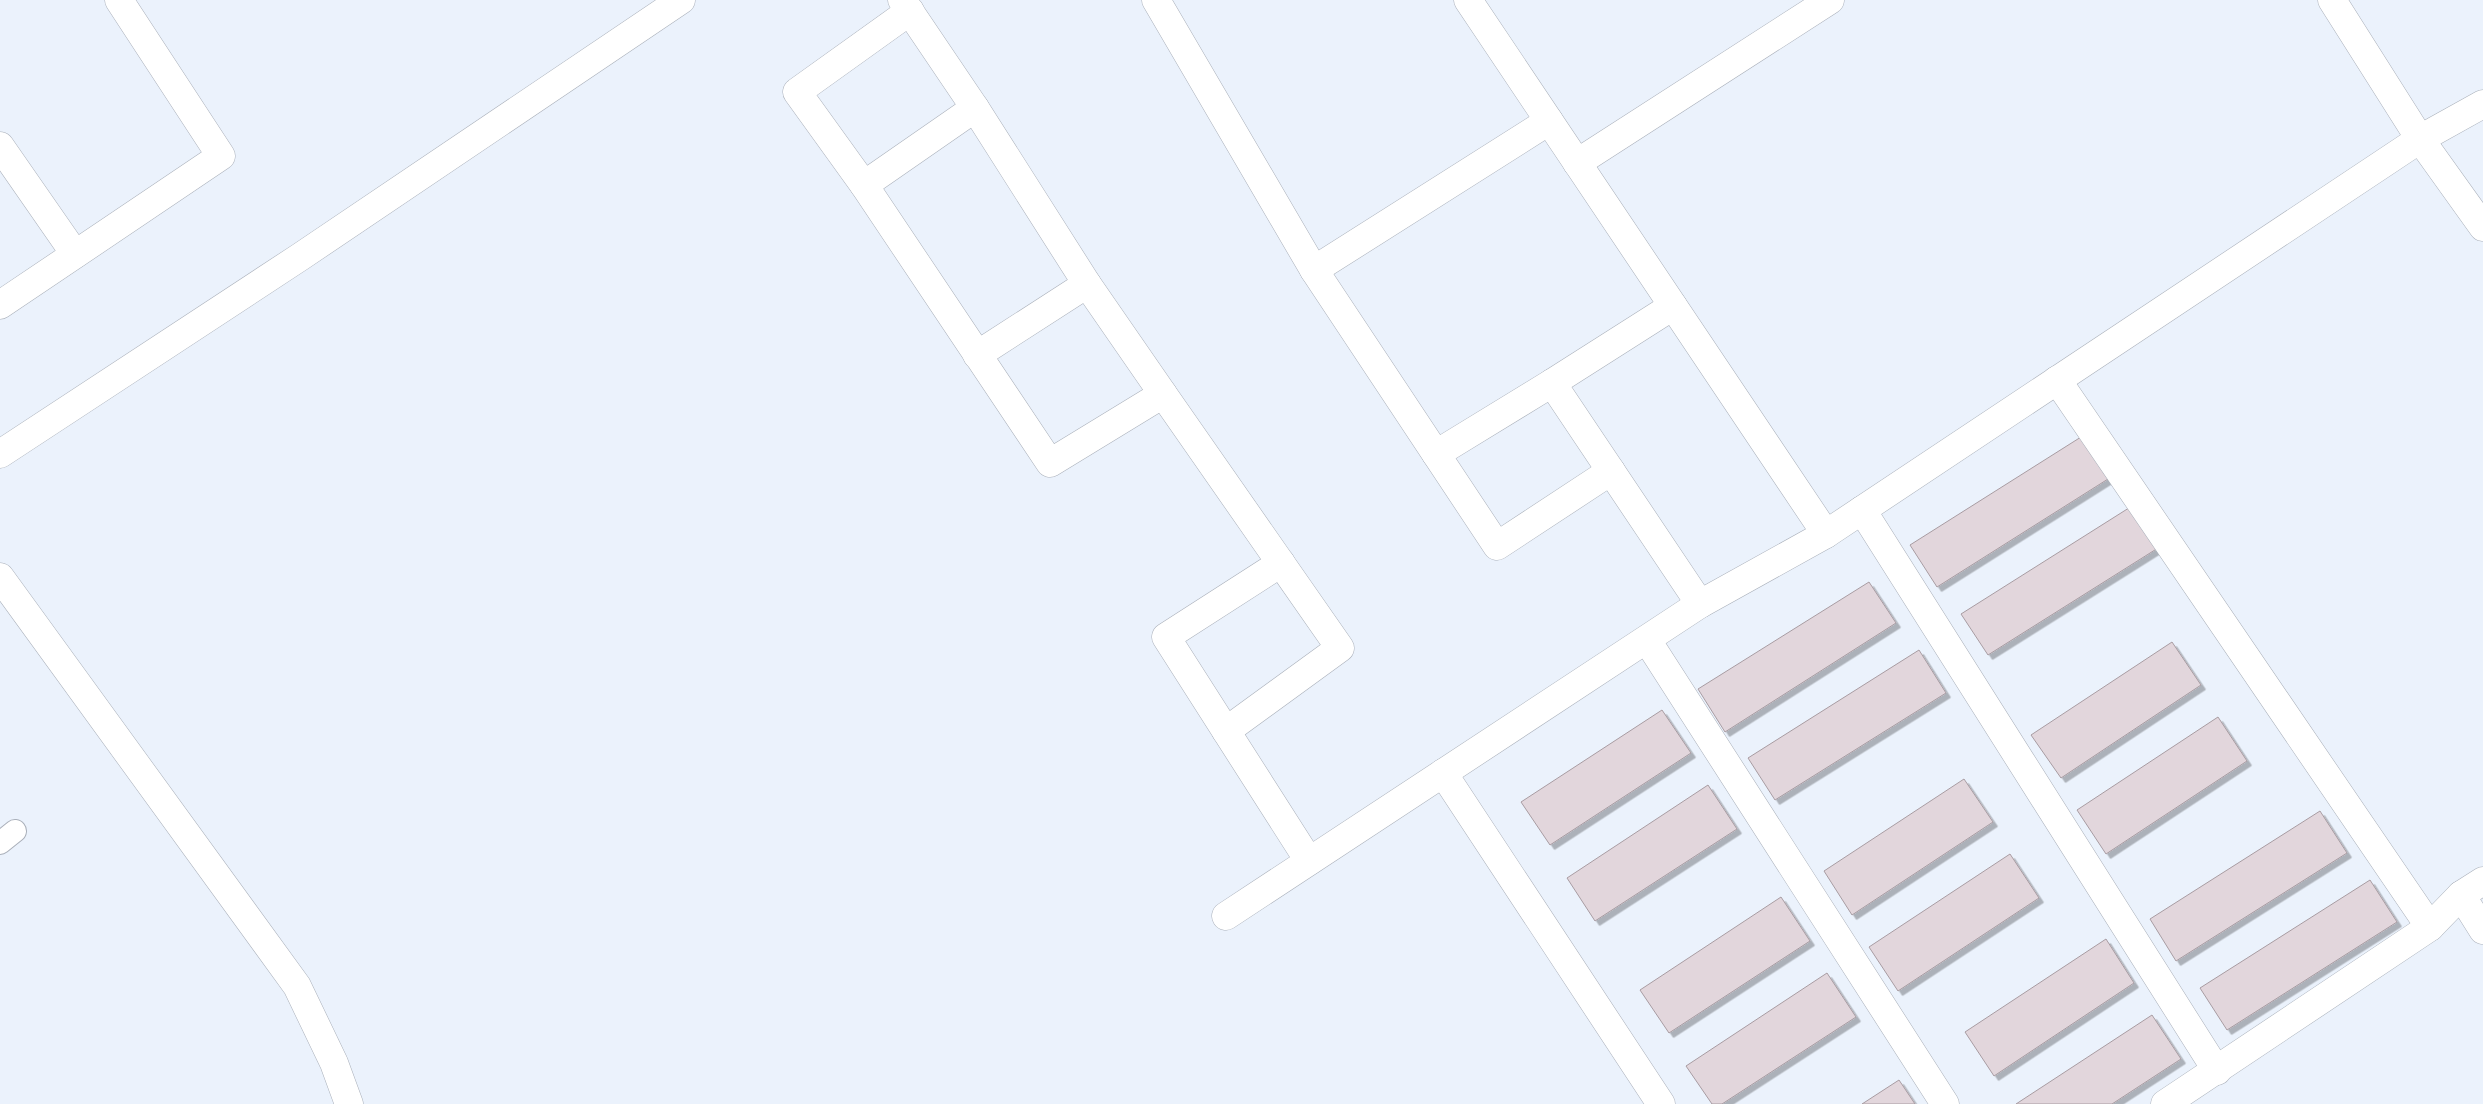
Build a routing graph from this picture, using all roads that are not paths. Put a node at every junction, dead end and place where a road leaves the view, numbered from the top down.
1 (119, 0) edge
2 (681, 0) edge
3 (1156, 0) edge
4 (1468, 0) edge
5 (1830, 0) edge
6 (2332, 0) edge
7 (906, 6) edge
8 (2483, 104) edge
9 (976, 108) junction
10 (1549, 121) junction
11 (2420, 139) junction
12 (0, 146) edge
13 (1577, 163) junction
14 (864, 185) junction
15 (2483, 227) edge
16 (76, 254) junction
17 (1314, 270) junction
18 (1087, 284) junction
19 (0, 305) edge
20 (1672, 306) junction
21 (977, 355) junction
22 (2057, 380) junction
23 (1552, 383) junction
24 (1163, 394) junction
25 (0, 454) edge
26 (1436, 454) junction
27 (1611, 471) junction
28 (1862, 510) junction
29 (1826, 534) junction
30 (1281, 563) junction
31 (0, 577) edge
32 (1700, 604) junction
33 (1647, 640) junction
34 (1226, 731) junction
35 (1443, 773) junction
36 (1309, 862) junction
37 (2483, 881) edge
38 (2460, 895) junction
39 (1226, 916) dead end
40 (2430, 927) junction
41 (2483, 930) edge
42 (2217, 1071) junction
43 (349, 1104) edge
44 (1661, 1104) edge
45 (1944, 1104) edge
46 (2165, 1104) edge

1 - 16 street
2 - 25 street
3 - 17 street
4 - 10 street
5 - 13 street
6 - 11 street
7 - 9 street
7 - 14 street
8 - 11 street
9 - 14 street
9 - 18 street
10 - 13 street
10 - 17 street
11 - 15 street
11 - 22 street
12 - 16 street
13 - 20 street
14 - 21 street
16 - 19 street
17 - 26 street
18 - 21 street
18 - 24 street
20 - 23 street
20 - 29 street
21 - 24 street
22 - 28 street
22 - 40 street
23 - 26 street
23 - 27 street
24 - 30 street
26 - 27 street
27 - 32 street
28 - 29 street
28 - 42 street
29 - 32 street
30 - 34 street
30 - 34 street
31 - 43 street
32 - 33 street
33 - 35 street
33 - 45 street
34 - 36 street
35 - 36 street
35 - 44 street
36 - 39 street
37 - 38 street
38 - 40 street
38 - 41 street
40 - 42 street
42 - 46 street

